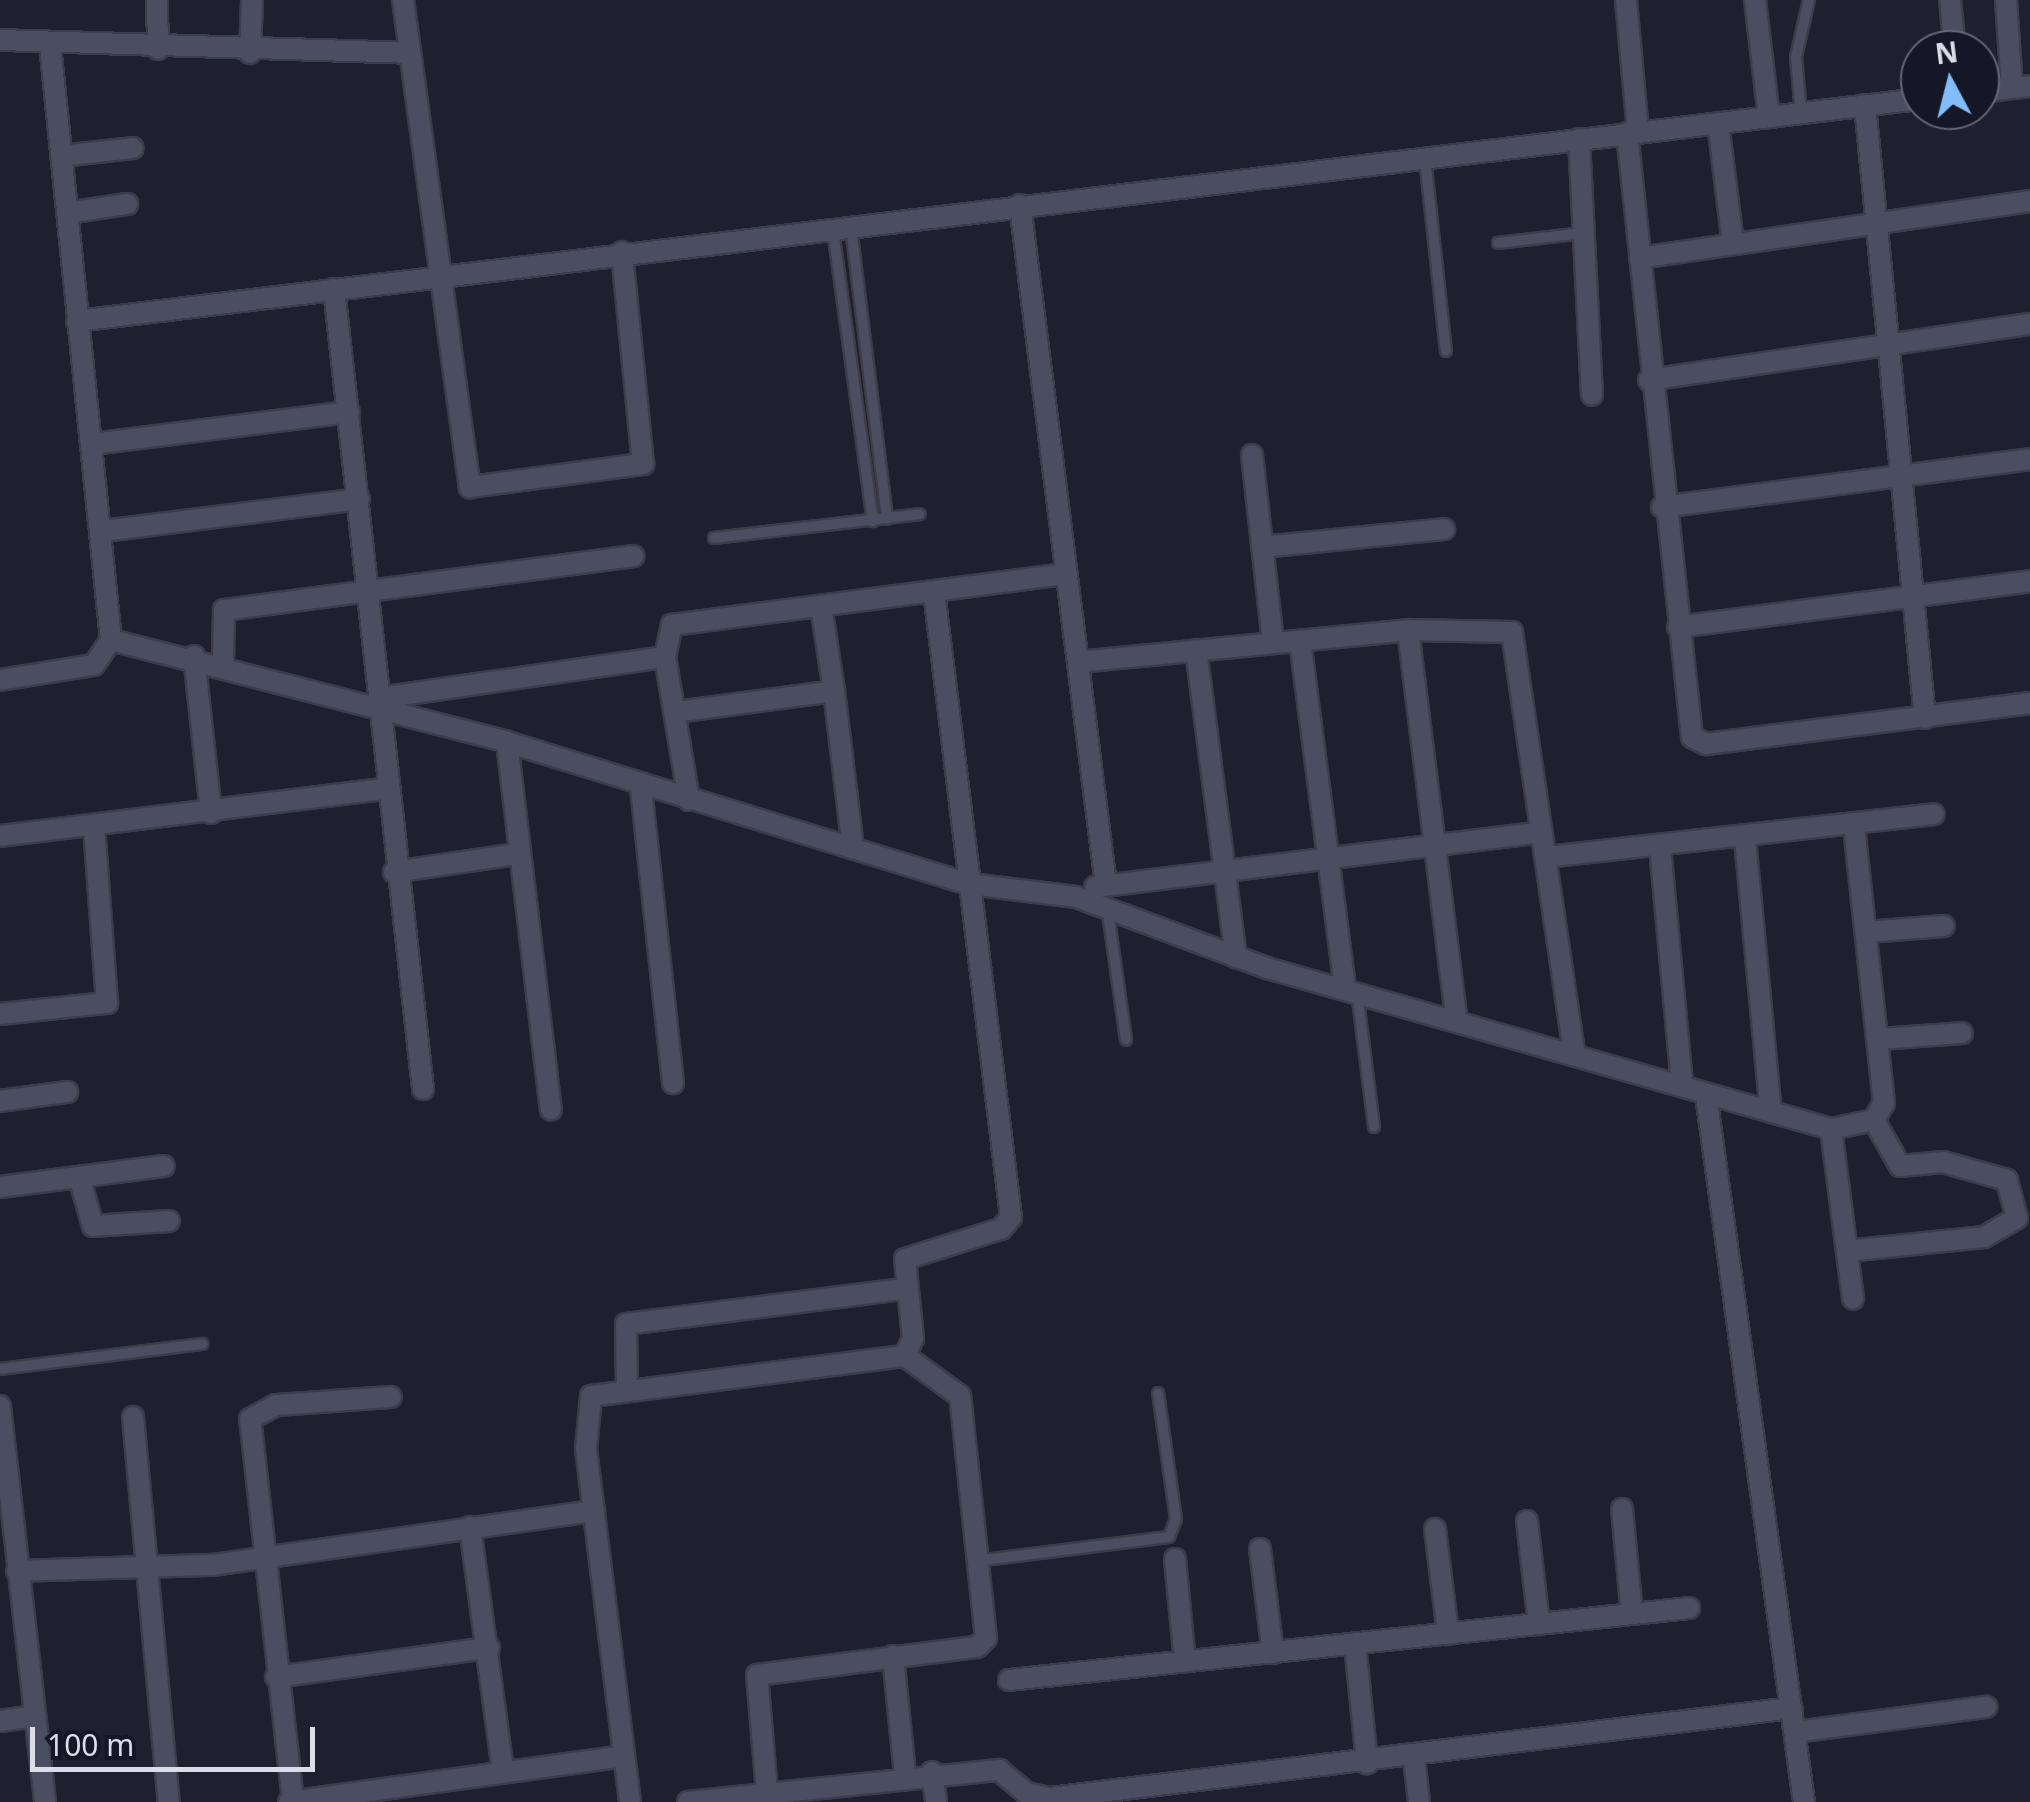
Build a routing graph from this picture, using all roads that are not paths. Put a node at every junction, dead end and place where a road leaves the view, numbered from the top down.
1 (158, 0) edge
2 (252, 0) edge
3 (403, 0) edge
4 (1626, 0) edge
5 (1755, 0) edge
6 (1809, 0) edge
7 (1950, 0) edge
8 (2006, 0) edge
9 (1953, 30) edge
10 (0, 40) edge
11 (50, 46) junction
12 (158, 49) junction
13 (250, 53) junction
14 (406, 53) junction
15 (2021, 87) edge
16 (1900, 101) edge
17 (1864, 105) junction
18 (1801, 113) junction
19 (1770, 116) junction
20 (1718, 124) junction
21 (1633, 133) junction
22 (1579, 139) junction
23 (133, 148) dead end
24 (60, 156) junction
25 (1425, 157) junction
26 (2030, 202) edge
27 (128, 204) dead end
28 (1020, 205) junction
29 (67, 213) junction
30 (1876, 225) junction
31 (842, 228) junction
32 (1585, 233) junction
33 (1498, 242) dead end
34 (1732, 244) junction
35 (622, 252) junction
36 (1640, 258) junction
37 (443, 275) junction
38 (334, 289) junction
39 (77, 322) junction
40 (2030, 324) edge
41 (1886, 348) junction
42 (1446, 352) dead end
43 (1649, 380) junction
44 (1592, 396) dead end
45 (349, 412) junction
46 (92, 444) junction
47 (1252, 454) dead end
48 (2030, 458) edge
49 (1899, 479) junction
50 (359, 499) junction
51 (1662, 508) junction
52 (920, 514) dead end
53 (888, 519) junction
54 (873, 520) junction
55 (1444, 528) dead end
56 (103, 531) junction
57 (714, 538) dead end
58 (1262, 547) junction
59 (632, 556) dead end
60 (1066, 574) junction
61 (2030, 581) edge
62 (366, 592) junction
63 (934, 592) junction
64 (1912, 602) junction
65 (821, 606) junction
66 (1678, 627) junction
67 (1408, 630) junction
68 (111, 640) junction
69 (1300, 641) junction
70 (1273, 643) junction
71 (1196, 650) junction
72 (194, 656) junction
73 (665, 656) junction
74 (224, 662) junction
75 (1078, 662) junction
76 (0, 680) edge
77 (834, 691) junction
78 (380, 703) junction
79 (2030, 703) edge
80 (675, 712) junction
81 (1925, 718) junction
82 (507, 742) junction
83 (641, 788) junction
84 (385, 789) junction
85 (689, 800) junction
86 (211, 812) junction
87 (1934, 814) dead end
88 (94, 826) junction
89 (1854, 828) junction
90 (1542, 832) junction
91 (0, 836) edge
92 (1745, 839) junction
93 (1436, 846) junction
94 (1660, 847) junction
95 (852, 848) junction
96 (517, 854) junction
97 (1546, 857) junction
98 (1329, 858) junction
99 (1222, 870) junction
100 (394, 872) junction
101 (970, 884) junction
102 (1106, 885) junction
103 (1058, 894) junction
104 (1108, 914) junction
105 (1944, 926) dead end
106 (1867, 932) junction
107 (1236, 957) junction
108 (1351, 988) junction
109 (0, 1014) edge
110 (1458, 1021) junction
111 (1962, 1034) dead end
112 (1879, 1039) junction
113 (1126, 1040) dead end
114 (1574, 1054) junction
115 (672, 1084) dead end
116 (1682, 1086) junction
117 (423, 1090) dead end
118 (67, 1092) dead end
119 (1706, 1095) junction
120 (0, 1102) edge
121 (551, 1108) dead end
122 (1770, 1112) junction
123 (1874, 1120) junction
124 (1374, 1127) dead end
125 (1831, 1130) junction
126 (164, 1166) dead end
127 (78, 1177) junction
128 (0, 1187) edge
129 (169, 1221) dead end
130 (1847, 1251) junction
131 (904, 1289) junction
132 (1853, 1300) dead end
133 (202, 1344) dead end
134 (905, 1356) junction
135 (0, 1370) edge
136 (628, 1388) junction
137 (1158, 1393) dead end
138 (391, 1397) dead end
139 (0, 1406) edge
140 (132, 1417) dead end
141 (1622, 1509) dead end
142 (594, 1511) junction
143 (1527, 1521) dead end
144 (470, 1527) junction
145 (1435, 1530) dead end
146 (1260, 1549) dead end
147 (262, 1555) junction
148 (1175, 1559) dead end
149 (150, 1560) junction
150 (984, 1560) junction
151 (17, 1571) junction
152 (1689, 1608) dead end
153 (1632, 1614) junction
154 (1539, 1624) junction
155 (1448, 1634) junction
156 (1354, 1644) junction
157 (489, 1648) junction
158 (1273, 1652) junction
159 (893, 1656) junction
160 (1185, 1662) junction
161 (276, 1677) junction
162 (1010, 1680) dead end
163 (1986, 1707) dead end
164 (1792, 1708) junction
165 (34, 1716) junction
166 (0, 1722) edge
167 (1796, 1732) junction
168 (623, 1756) junction
169 (1414, 1758) junction
170 (1367, 1763) junction
171 (502, 1772) junction
172 (932, 1772) junction
173 (906, 1774) junction
174 (767, 1792) junction
175 (854, 1792) edge
176 (700, 1801) edge
177 (44, 1802) edge
178 (168, 1802) edge
179 (291, 1802) edge
180 (630, 1802) edge
181 (936, 1802) edge
182 (1419, 1802) edge
183 (1804, 1802) edge

1 - 12 street
2 - 13 street
3 - 14 street
4 - 21 street
5 - 19 street
6 - 18 lane
7 - 9 street
8 - 15 street
10 - 11 street
11 - 12 street
11 - 24 street
12 - 13 street
13 - 14 street
14 - 37 street
16 - 17 street
17 - 18 street
17 - 30 street
18 - 19 street
19 - 20 street
20 - 21 street
20 - 34 street
21 - 22 street
21 - 36 street
22 - 25 street
22 - 32 street
23 - 24 street
24 - 29 street
25 - 28 street
25 - 42 lane
26 - 30 street
27 - 29 street
28 - 31 street
28 - 60 street
29 - 39 street
30 - 34 street
30 - 41 street
31 - 35 street
31 - 53 lane
31 - 54 lane
32 - 33 lane
32 - 44 street
34 - 36 street
35 - 37 street
35 - 37 street
36 - 43 street
37 - 38 street
38 - 39 street
38 - 45 street
39 - 46 street
40 - 41 street
41 - 43 street
41 - 49 street
43 - 51 street
45 - 46 street
45 - 50 street
46 - 56 street
47 - 58 street
48 - 49 street
49 - 51 street
49 - 64 street
50 - 56 street
50 - 62 street
51 - 66 street
52 - 53 lane
53 - 54 lane
54 - 57 lane
55 - 58 street
56 - 68 street
58 - 70 street
59 - 62 street
60 - 63 street
60 - 75 street
61 - 64 street
62 - 74 street
62 - 78 street
63 - 65 street
63 - 101 street
64 - 66 street
64 - 81 street
65 - 73 street
65 - 77 street
66 - 81 street
67 - 69 street
67 - 90 street
67 - 93 street
68 - 72 street
68 - 76 street
69 - 70 street
69 - 98 street
70 - 71 street
71 - 75 street
71 - 99 street
72 - 74 street
72 - 86 street
73 - 78 street
73 - 80 street
74 - 78 street
75 - 102 street
77 - 80 street
77 - 95 street
78 - 82 street
78 - 84 street
79 - 81 street
80 - 85 street
82 - 83 street
82 - 96 street
83 - 85 street
83 - 115 street
84 - 86 street
84 - 100 street
85 - 95 street
86 - 88 street
87 - 89 street
88 - 91 street
88 - 109 street
89 - 92 street
89 - 106 street
90 - 93 street
90 - 97 street
92 - 94 street
92 - 122 street
93 - 98 street
93 - 110 street
94 - 97 street
94 - 116 street
95 - 101 street
96 - 100 street
96 - 121 street
97 - 114 street
98 - 99 street
98 - 108 street
99 - 102 street
99 - 107 street
100 - 117 street
101 - 103 street
101 - 131 street
102 - 103 street
103 - 104 street
104 - 107 street
104 - 113 lane
105 - 106 street
106 - 112 street
107 - 108 street
108 - 110 street
108 - 124 lane
110 - 114 street
111 - 112 street
112 - 123 street
114 - 116 street
116 - 119 street
118 - 120 street
119 - 122 street
119 - 164 street
122 - 125 street
123 - 125 street
123 - 130 street
125 - 130 street
126 - 127 street
127 - 128 street
127 - 129 street
130 - 132 street
131 - 134 street
131 - 136 street
133 - 135 lane
134 - 136 street
134 - 150 street
136 - 142 street
137 - 150 lane
138 - 147 street
139 - 151 street
140 - 149 street
141 - 153 street
142 - 144 street
142 - 168 street
143 - 154 street
144 - 147 street
144 - 157 street
145 - 155 street
146 - 158 street
147 - 149 street
147 - 161 street
148 - 160 street
149 - 151 street
149 - 178 street
150 - 159 street
151 - 165 street
152 - 153 street
153 - 154 street
154 - 155 street
155 - 156 street
156 - 158 street
156 - 170 street
157 - 161 street
157 - 171 street
158 - 160 street
159 - 173 street
159 - 174 street
160 - 162 street
161 - 179 street
163 - 167 street
164 - 167 street
164 - 169 street
165 - 166 street
165 - 177 street
167 - 183 street
168 - 171 street
168 - 180 street
169 - 170 street
169 - 182 street
170 - 172 street
171 - 179 street
172 - 173 street
172 - 181 street
173 - 175 street
174 - 175 street
174 - 176 street

